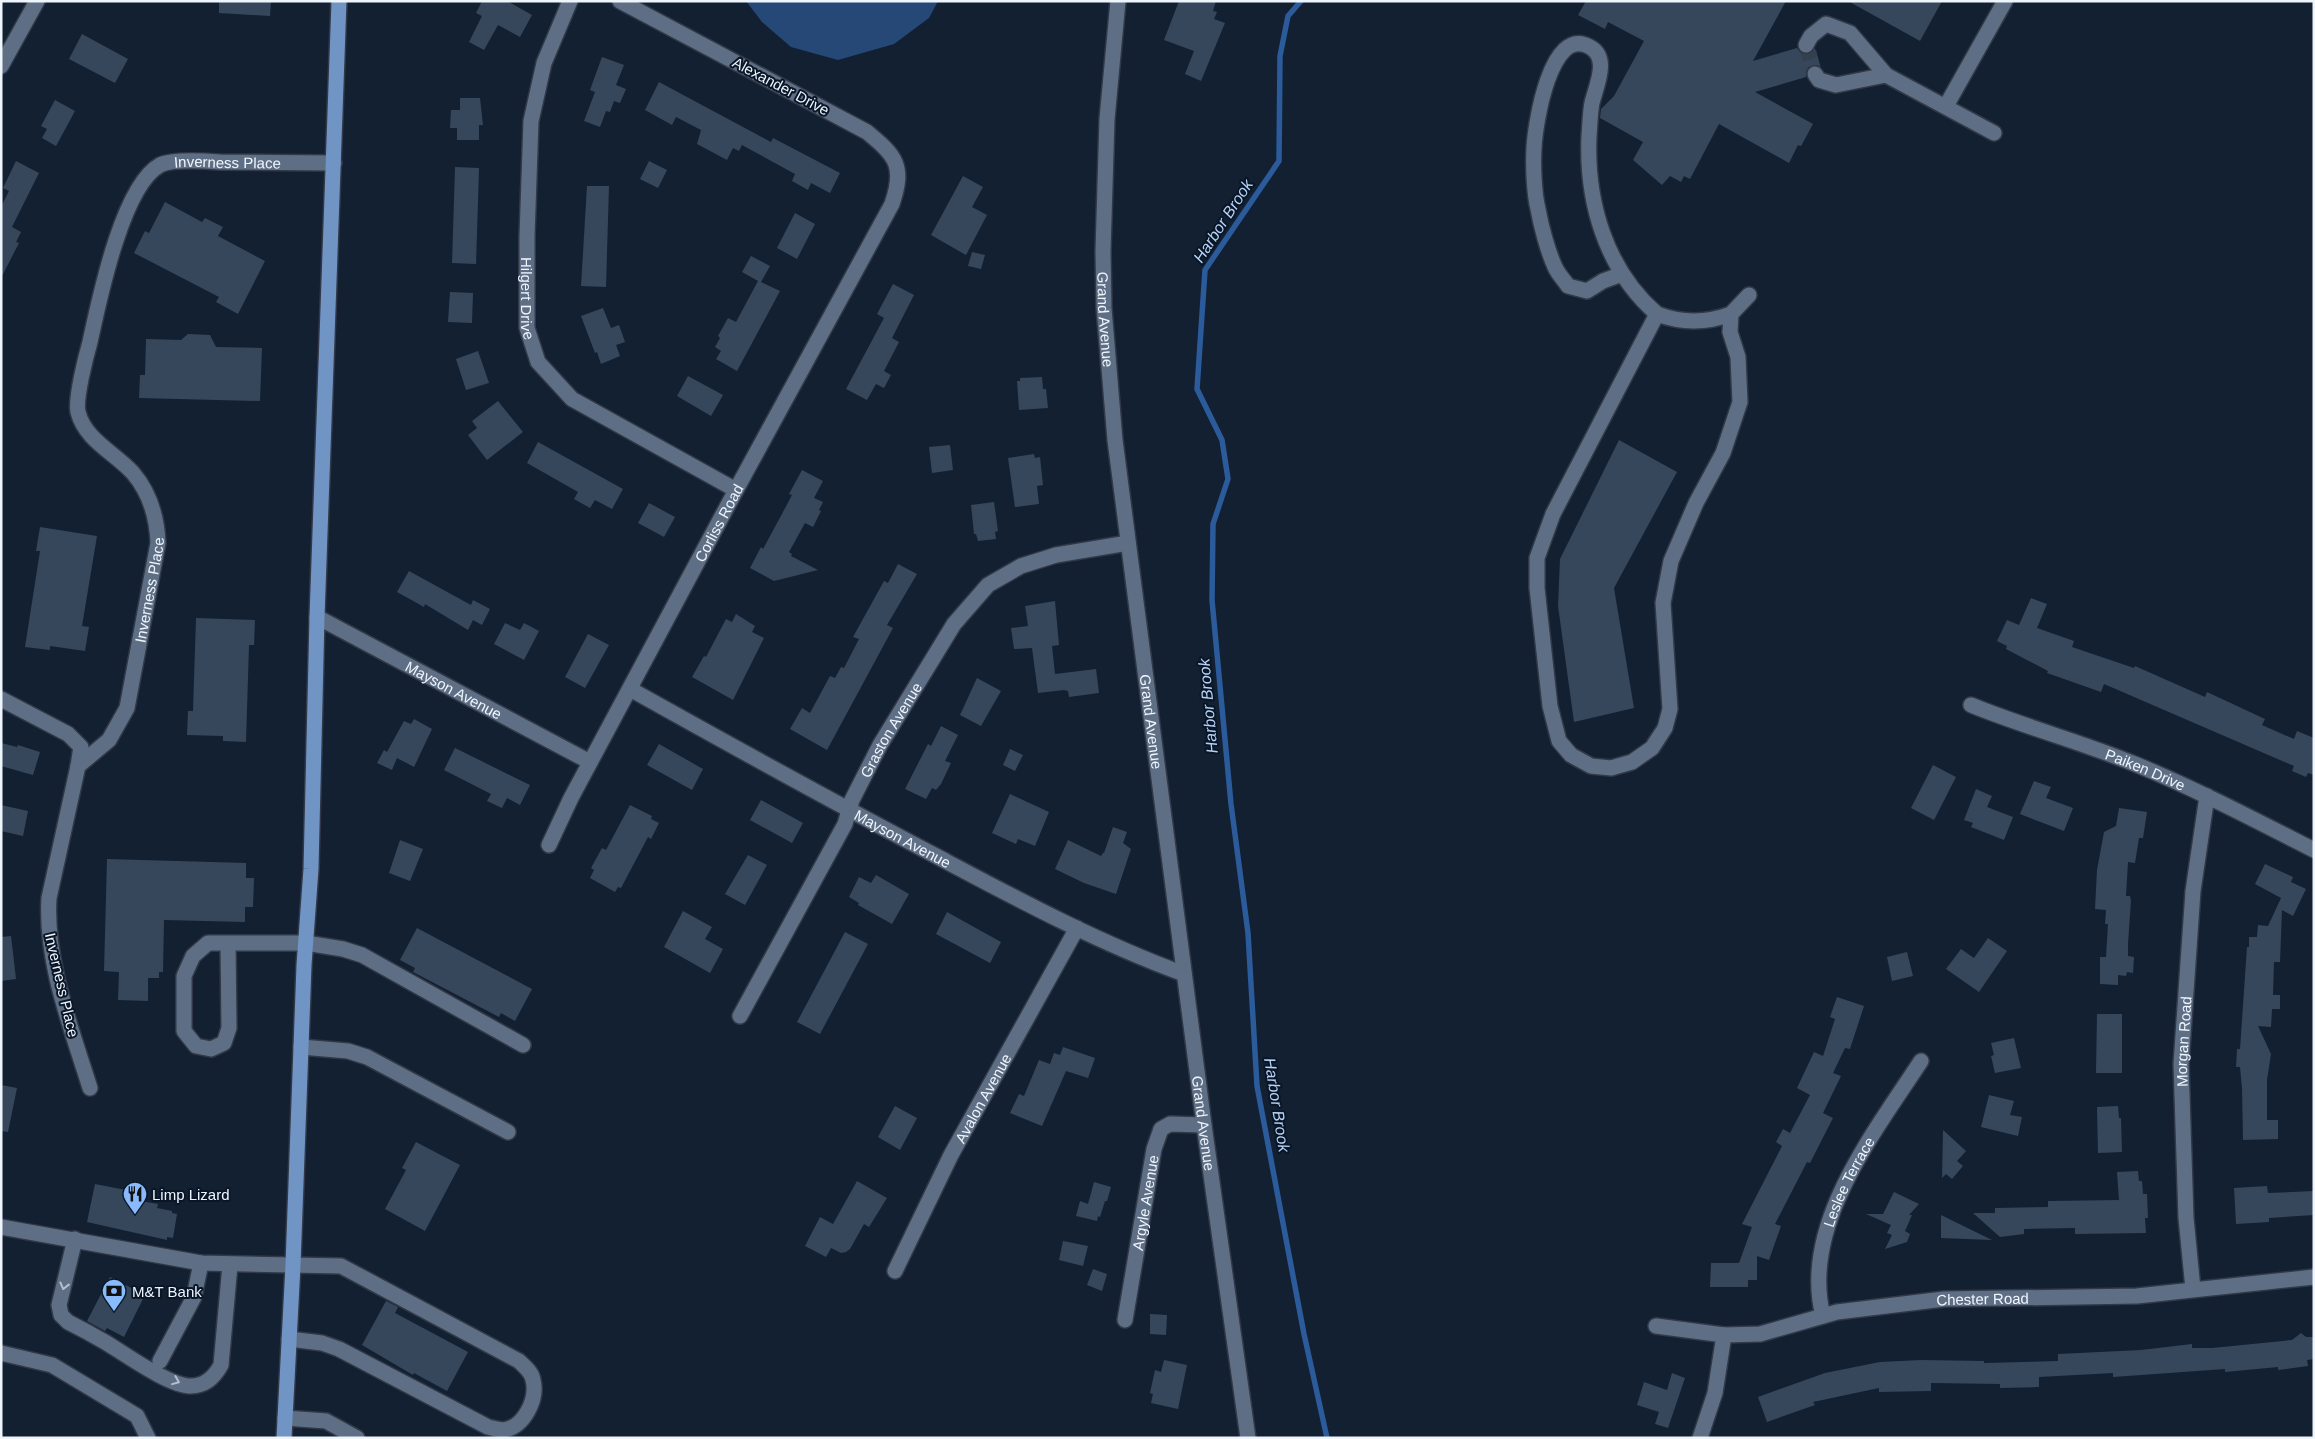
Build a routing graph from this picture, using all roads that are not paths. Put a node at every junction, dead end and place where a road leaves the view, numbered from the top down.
1 (37, 1) edge
2 (339, 1) edge
3 (570, 1) edge
4 (620, 1) edge
5 (1118, 1) edge
6 (2005, 1) edge
7 (1806, 45) dead end
8 (1, 66) edge
9 (1815, 74) dead end
10 (1886, 75) junction
11 (1946, 106) junction
12 (1994, 133) dead end
13 (334, 163) junction
14 (892, 204) joint
15 (1622, 274) junction
16 (1749, 295) dead end
17 (1657, 314) junction
18 (1731, 314) junction
19 (736, 490) junction
20 (1128, 543) junction
21 (317, 617) junction
22 (630, 689) junction
23 (1, 699) edge
24 (1971, 705) dead end
25 (590, 762) junction
26 (78, 766) junction
27 (2207, 796) junction
28 (849, 810) junction
29 (549, 845) dead end
30 (2314, 850) edge
31 (1077, 928) junction
32 (228, 943) junction
33 (306, 943) junction
34 (1184, 974) junction
35 (740, 1016) dead end
36 (523, 1045) dead end
37 (301, 1047) junction
38 (1921, 1062) dead end
39 (90, 1088) dead end
40 (1204, 1125) junction
41 (508, 1132) dead end
42 (1, 1227) edge
43 (75, 1239) junction
44 (201, 1262) junction
45 (230, 1265) junction
46 (293, 1265) junction
47 (895, 1270) dead end
48 (2314, 1277) edge
49 (2193, 1289) junction
50 (1823, 1316) junction
51 (1125, 1320) dead end
52 (1656, 1326) dead end
53 (1724, 1334) junction
54 (289, 1339) junction
55 (1, 1353) edge
56 (160, 1361) dead end
57 (285, 1418) junction
58 (148, 1438) edge
59 (284, 1438) edge
60 (357, 1438) edge
61 (1248, 1438) edge
62 (1700, 1438) edge

1 - 8 street
2 - 13 main road
3 - 19 street, Hilgert Drive
4 - 14 street, Alexander Drive
5 - 20 street, Grand Avenue
6 - 11 street
7 - 10 street
9 - 10 street
10 - 11 street
11 - 12 street
13 - 21 main road
13 - 26 street, Inverness Place
14 - 19 street, Corliss Road
15 - 15 street
15 - 17 street
16 - 18 street
17 - 18 street
17 - 18 street
19 - 22 street, Corliss Road
20 - 28 street, Graston Avenue
20 - 34 street, Grand Avenue
21 - 25 street, Mayson Avenue
21 - 33 main road
22 - 25 street, Corliss Road
22 - 28 street, Mayson Avenue
23 - 26 street
24 - 27 street, Paiken Drive
25 - 29 street, Corliss Road
26 - 39 street, Inverness Place
27 - 30 street, Paiken Drive
27 - 49 street, Morgan Road
28 - 31 street, Mayson Avenue
28 - 35 street, Graston Avenue
31 - 34 street, Mayson Avenue
31 - 47 street, Avalon Avenue
32 - 32 street
32 - 33 street
33 - 36 street
33 - 37 main road
34 - 40 street, Grand Avenue
37 - 41 street
37 - 46 main road
38 - 50 street, Leslee Terrace
40 - 51 street, Argyle Avenue
40 - 61 street, Grand Avenue
42 - 43 street
43 - 44 street
43 -> 45 street
44 - 45 street
44 - 56 street
45 - 46 street
46 - 54 main road
46 - 54 street
48 - 49 street, Chester Road
49 - 50 street, Chester Road
50 - 53 street, Chester Road
52 - 53 street, Chester Road
53 - 62 street
54 - 57 main road
55 - 58 street
57 - 59 main road
57 - 60 street

